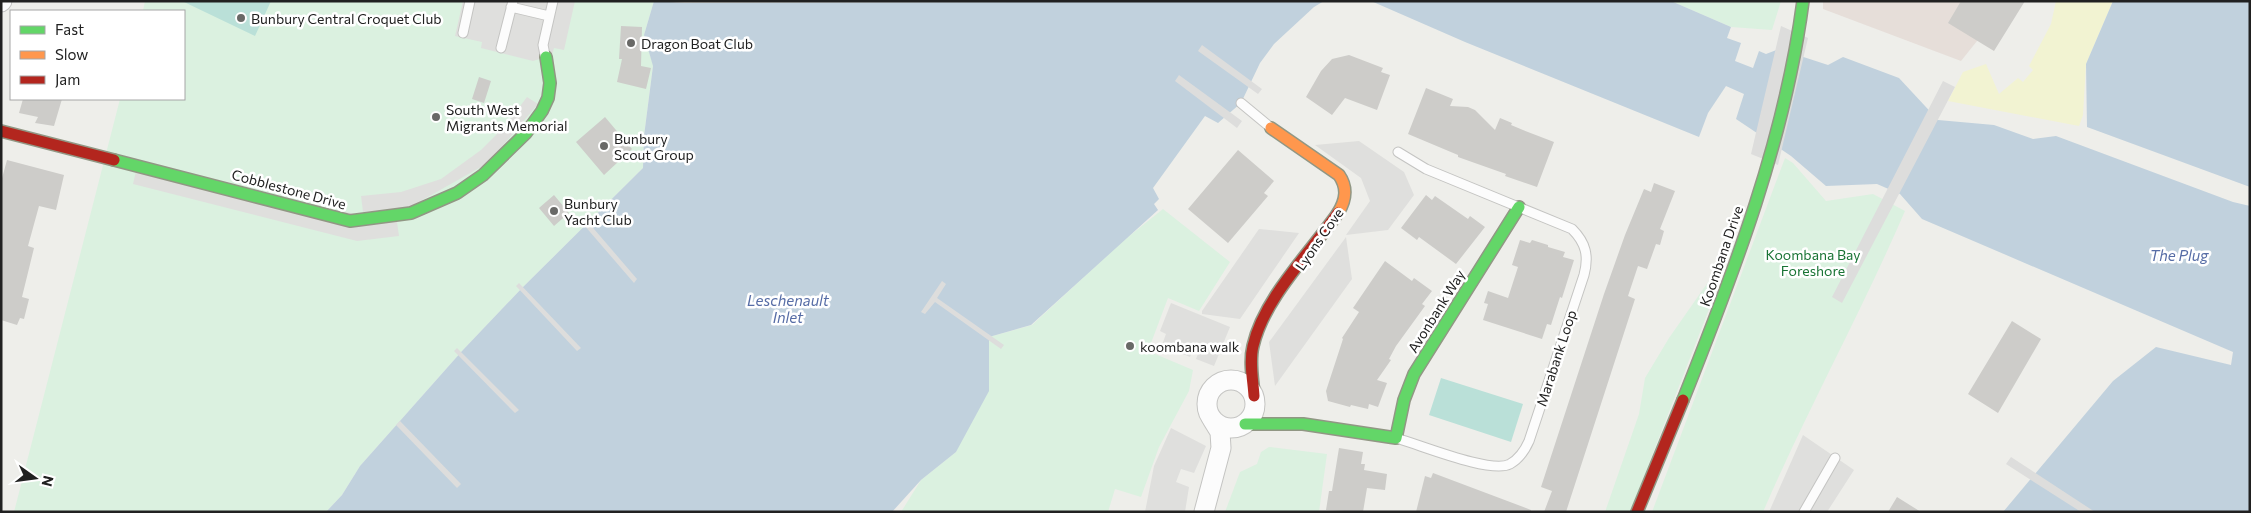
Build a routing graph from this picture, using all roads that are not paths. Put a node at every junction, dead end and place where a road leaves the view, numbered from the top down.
1 (470, 1) edge
2 (553, 1) edge
3 (1803, 1) edge
4 (512, 4) edge
5 (549, 16) junction
6 (463, 33) dead end
7 (501, 48) dead end
8 (546, 57) joint
9 (1242, 103) dead end
10 (1271, 128) joint
11 (1, 131) edge
12 (1398, 152) dead end
13 (1519, 208) junction
14 (1253, 347) junction
15 (1224, 381) junction
16 (1254, 397) junction
17 (1212, 419) junction
18 (1303, 424) junction
19 (1244, 425) junction
20 (1396, 438) junction
21 (1835, 458) dead end
22 (1216, 470) junction
23 (1204, 512) edge
24 (1637, 512) edge
25 (1804, 512) edge

1 - 6 lane
2 - 5 lane
3 - 24 street, Koombana Drive
4 - 5 lane
4 - 7 lane
5 - 8 lane
8 - 11 street, Cobblestone Drive
9 - 10 lane
10 - 14 street, Lyons Cove
12 - 13 lane, Marabank Loop
13 - 20 street, Avonbank Way
13 - 20 lane, Marabank Loop
14 - 15 street, Lyons Cove
14 - 16 street, Lyons Cove
15 - 16 street
15 - 17 street
16 - 18 street, Marabank Loop
16 - 19 street
17 - 19 street
17 - 22 street
18 - 19 street, Marabank Loop
18 - 20 street, Marabank Loop
19 - 22 street
21 - 25 lane
22 - 23 street

